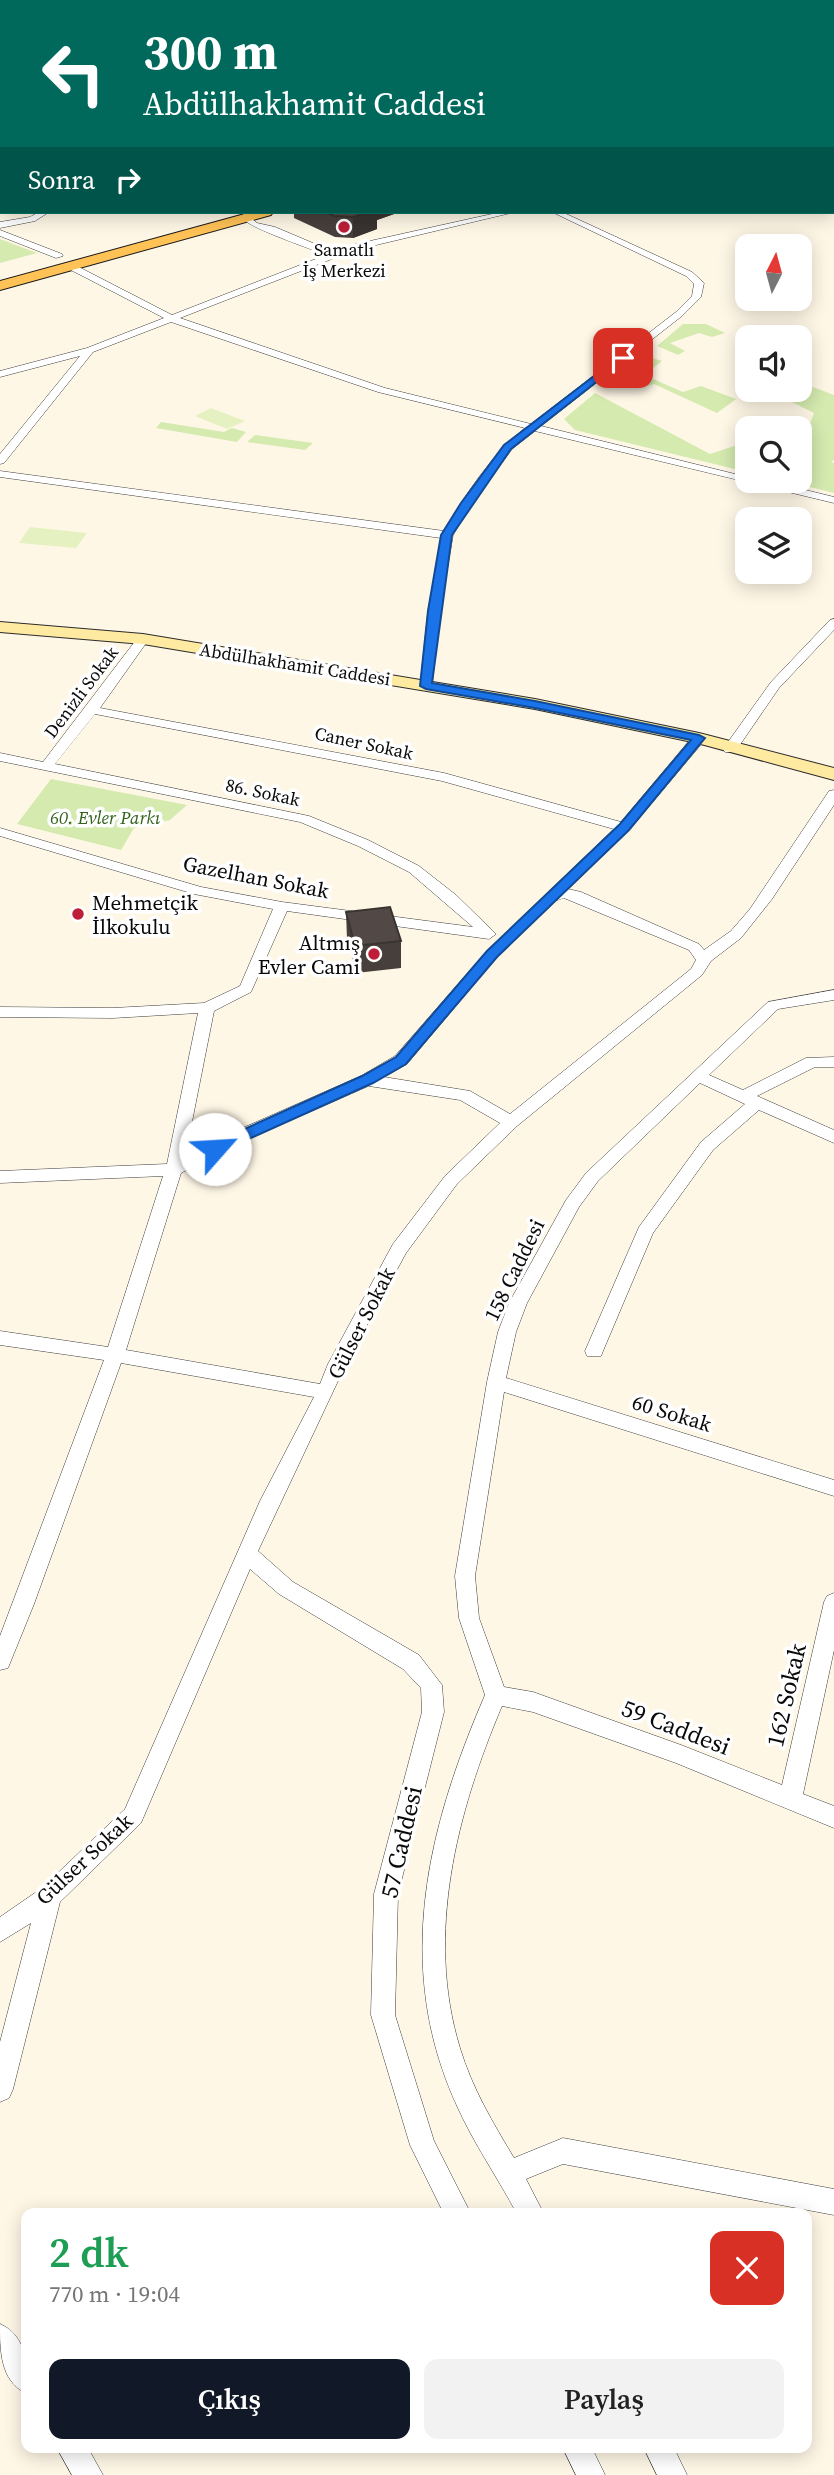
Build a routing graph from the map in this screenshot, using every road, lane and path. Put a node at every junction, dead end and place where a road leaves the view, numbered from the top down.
1 (41, 214) edge
2 (213, 214) edge
3 (248, 214) edge
4 (268, 214) edge
5 (502, 214) edge
6 (560, 214) edge
7 (0, 225) edge
8 (272, 229) junction
9 (0, 233) edge
10 (332, 254) junction
11 (59, 256) junction
12 (70, 266) junction
13 (0, 272) edge
14 (0, 286) edge
15 (173, 319) junction
16 (90, 350) junction
17 (0, 374) edge
18 (534, 429) junction
19 (0, 461) edge
20 (0, 474) edge
21 (735, 477) edge
22 (805, 493) edge
23 (834, 500) edge
24 (446, 535) junction
25 (834, 623) edge
26 (0, 626) edge
27 (143, 639) junction
28 (426, 686) junction
29 (92, 710) junction
30 (699, 738) junction
31 (730, 749) junction
32 (0, 757) edge
33 (47, 766) junction
34 (834, 774) edge
35 (834, 794) edge
36 (624, 827) junction
37 (0, 832) edge
38 (548, 899) junction
39 (282, 906) junction
40 (489, 934) junction
41 (509, 938) junction
42 (702, 958) junction
43 (834, 995) edge
44 (207, 1008) junction
45 (0, 1012) edge
46 (834, 1062) edge
47 (698, 1076) junction
48 (367, 1080) junction
49 (750, 1099) junction
50 (511, 1122) junction
51 (834, 1137) edge
52 (174, 1170) junction
53 (0, 1177) edge
54 (0, 1338) edge
55 (594, 1351) dead end
56 (115, 1355) junction
57 (496, 1382) junction
58 (326, 1392) junction
59 (834, 1488) edge
60 (247, 1554) junction
61 (834, 1602) edge
62 (0, 1661) edge
63 (495, 1695) junction
64 (790, 1800) junction
65 (834, 1817) edge
66 (50, 1896) junction
67 (0, 1931) edge
68 (0, 2089) edge
69 (510, 2173) junction
70 (834, 2202) edge
71 (455, 2208) edge
72 (528, 2208) edge
73 (0, 2339) edge
74 (21, 2371) edge
75 (74, 2453) edge
76 (580, 2453) edge
77 (661, 2453) edge
78 (89, 2475) edge
79 (591, 2475) edge
80 (673, 2475) edge

1 - 7 street
2 - 11 main road
3 - 8 street
3 - 12 main road
4 - 8 street
5 - 10 street
6 - 18 street
8 - 10 street
9 - 11 street
10 - 15 street
11 - 13 main road
12 - 14 main road
12 - 15 street
15 - 16 street
15 - 18 street
16 - 17 street
16 - 19 street
18 - 21 street
18 - 24 street
20 - 24 street
22 - 23 street
24 - 28 street
25 - 31 street
26 - 27 main road, Abdülhakhamit Caddesi
27 - 28 main road, Abdülhakhamit Caddesi
27 - 29 street, Denizli Sokak
28 - 30 main road, Abdülhakhamit Caddesi
29 - 33 street, Denizli Sokak
29 - 36 street, Caner Sokak
30 - 31 main road, Abdülhakhamit Caddesi
30 - 36 street
31 - 34 main road, Abdülhakhamit Caddesi
32 - 33 street, 86. Sokak
33 - 40 street, 86. Sokak
35 - 42 street, Gülser Sokak
36 - 38 street
37 - 39 street, Gazelhan Sokak
38 - 41 street
38 - 42 street
39 - 40 street, Gazelhan Sokak
39 - 44 street
40 - 41 street, Gazelhan Sokak
41 - 48 street
42 - 50 street, Gülser Sokak
43 - 47 street, 158 Caddesi
44 - 45 street
44 - 52 street
46 - 49 street
47 - 49 street
47 - 57 street, 158 Caddesi
48 - 50 street
48 - 52 street
49 - 51 street
49 - 55 street
50 - 58 street, Gülser Sokak
52 - 53 street
52 - 56 street
54 - 56 street
56 - 58 street
56 - 62 street
57 - 59 street, 60 Sokak
57 - 63 street, 158 Caddesi
58 - 60 street, Gülser Sokak
60 - 66 street, Gülser Sokak
60 - 71 street, 57 Caddesi
61 - 64 street, 162 Sokak
63 - 64 street, 59 Caddesi
63 - 69 street, 57 Caddesi
64 - 65 street, 59 Caddesi
66 - 67 street, Gülser Sokak
66 - 68 street
69 - 70 street
69 - 72 street, 57 Caddesi
73 - 74 street
75 - 78 street
76 - 79 street
77 - 80 street

